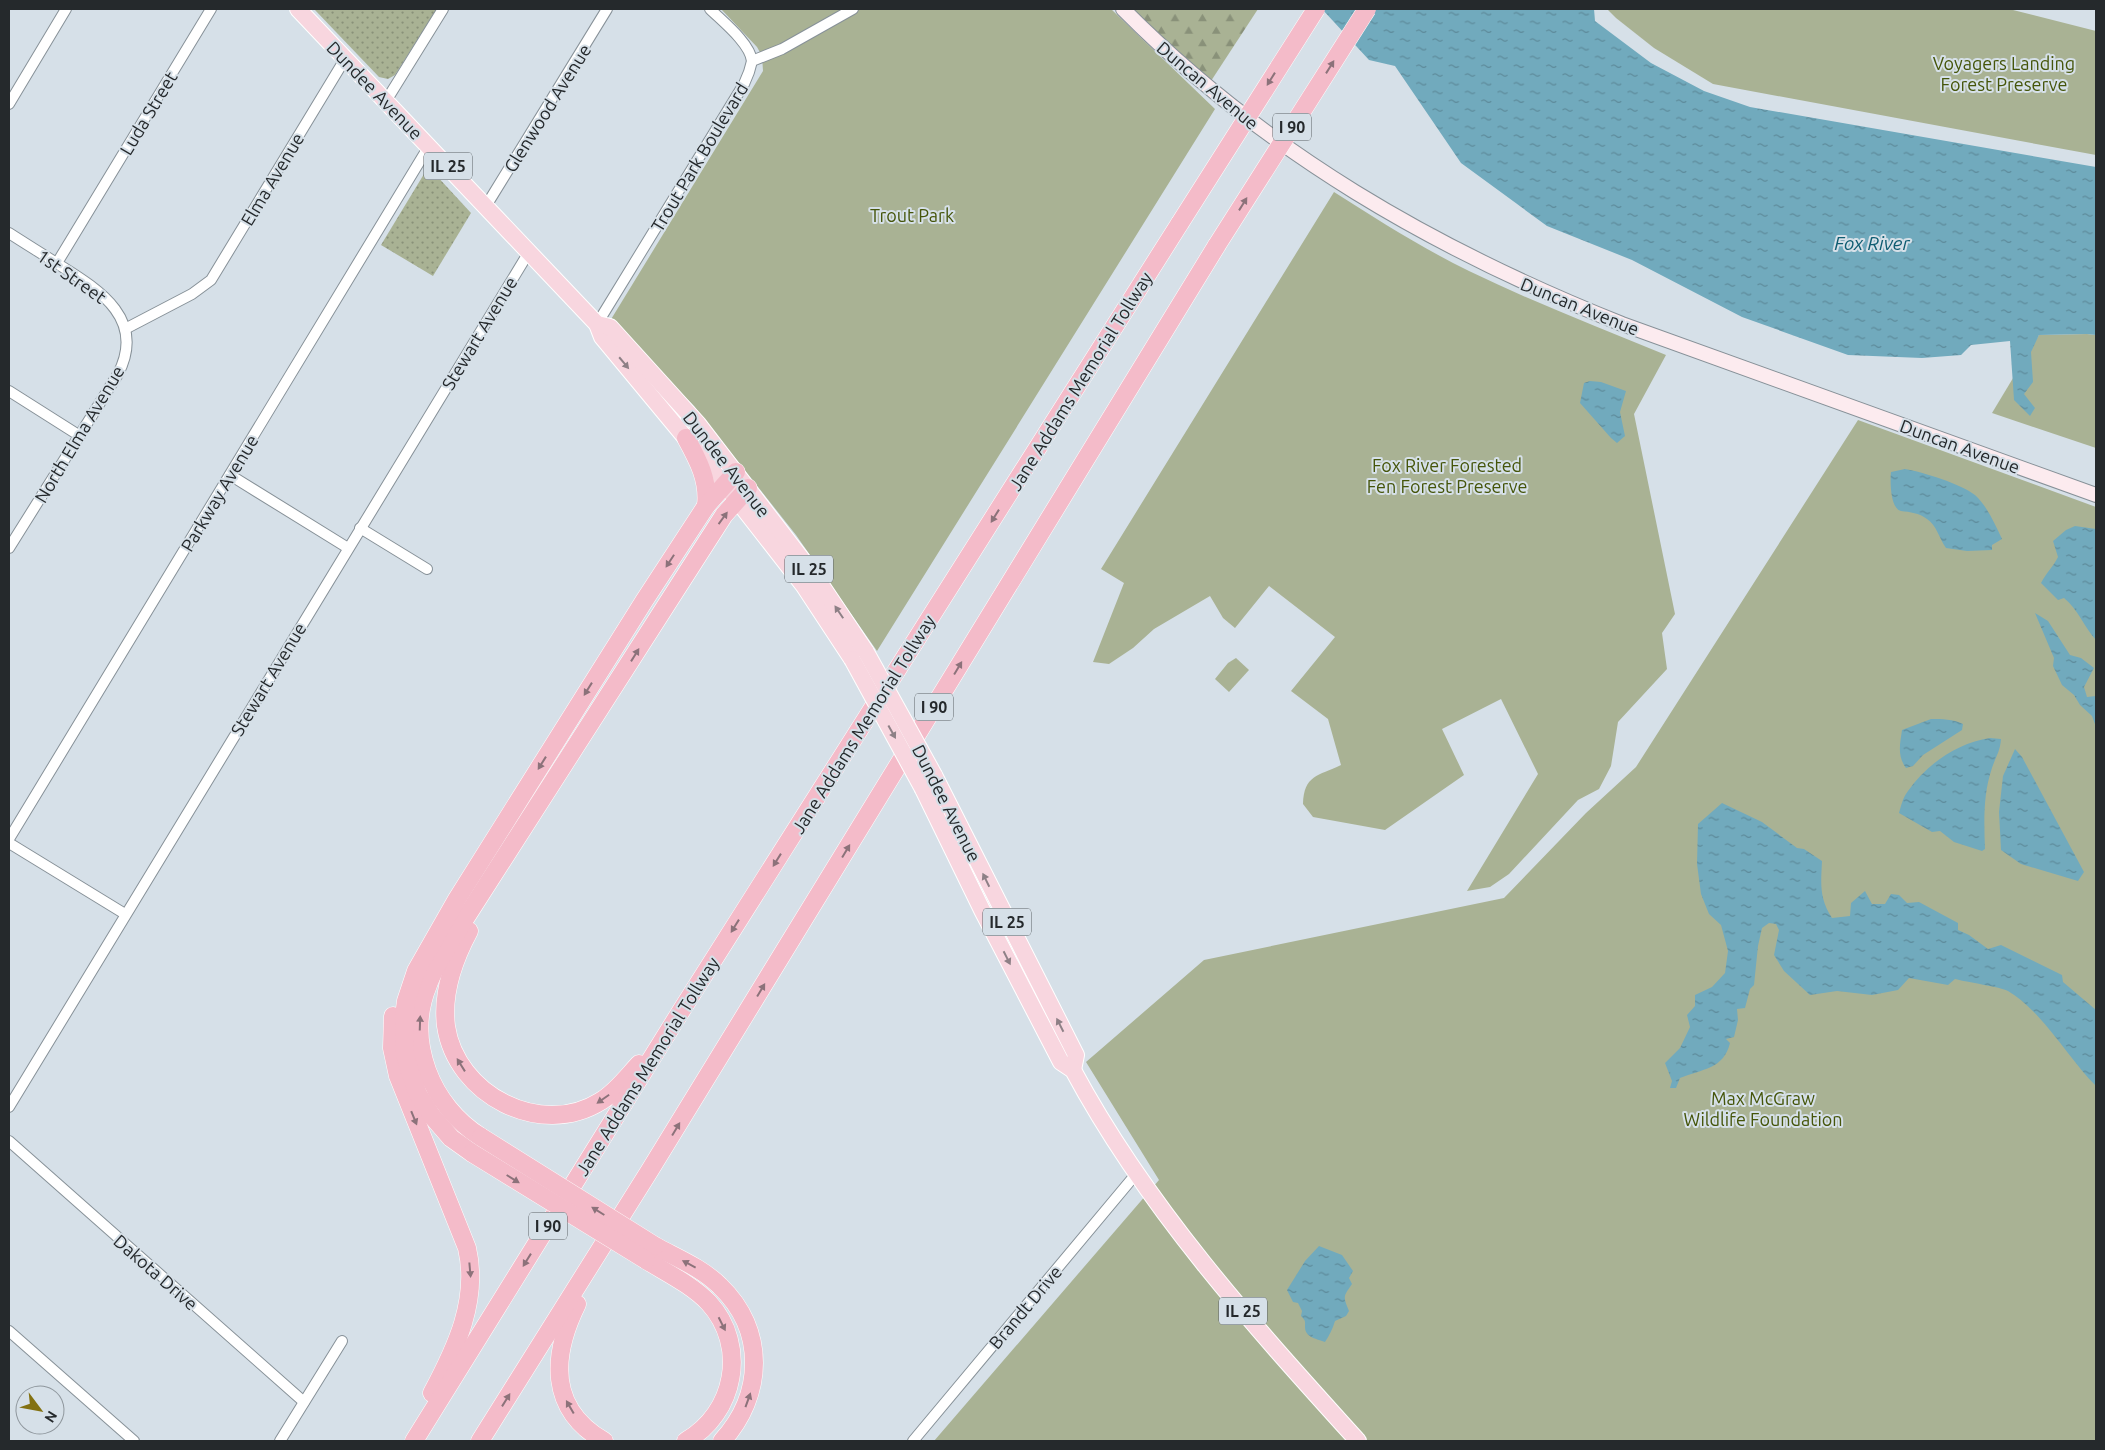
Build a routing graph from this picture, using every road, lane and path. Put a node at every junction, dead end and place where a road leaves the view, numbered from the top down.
1 (66, 9) edge
2 (211, 9) edge
3 (298, 9) edge
4 (443, 9) edge
5 (607, 9) edge
6 (710, 9) edge
7 (853, 9) edge
8 (1123, 9) edge
9 (1316, 9) edge
10 (1367, 9) edge
11 (345, 59) junction
12 (752, 61) junction
13 (386, 102) junction
14 (9, 104) edge
15 (429, 146) junction
16 (486, 206) junction
17 (9, 233) edge
18 (529, 252) junction
19 (57, 263) junction
20 (597, 324) junction
21 (125, 329) junction
22 (9, 391) edge
23 (80, 436) junction
24 (686, 438) junction
25 (736, 472) junction
26 (230, 475) junction
27 (724, 485) junction
28 (743, 494) junction
29 (2096, 495) edge
30 (706, 506) junction
31 (360, 528) junction
32 (9, 547) edge
33 (348, 548) junction
34 (427, 569) dead end
35 (859, 656) junction
36 (543, 797) junction
37 (9, 841) edge
38 (457, 899) junction
39 (125, 914) junction
40 (681, 1011) junction
41 (1073, 1070) junction
42 (9, 1107) edge
43 (9, 1141) edge
44 (650, 1170) junction
45 (1136, 1174) junction
46 (650, 1253) junction
47 (9, 1331) edge
48 (342, 1341) dead end
49 (304, 1402) junction
50 (134, 1441) edge
51 (280, 1441) edge
52 (405, 1441) edge
53 (414, 1441) edge
54 (480, 1441) edge
55 (604, 1441) edge
56 (686, 1441) edge
57 (722, 1441) edge
58 (913, 1441) edge
59 (1358, 1441) edge

1 - 14 street
2 - 19 street, Luda Street
3 - 11 main road, Dundee Avenue / IL 25
4 - 13 street
5 - 16 street, Glenwood Avenue
6 - 12 street
7 - 12 street, Trout Park Boulevard
8 - 29 street, Duncan Avenue
9 -> 40 highway, Jane Addams Memorial Tollway / I 90, bridge
44 -> 10 highway, I 90, bridge
11 - 13 main road, Dundee Avenue / IL 25
11 - 21 street, Elma Avenue
12 - 20 street, Trout Park Boulevard
13 - 15 main road, Dundee Avenue / IL 25
15 - 16 main road, Dundee Avenue / IL 25
15 - 26 street, Parkway Avenue
16 - 18 main road, Dundee Avenue / IL 25
17 - 19 street, 1st Street
18 - 20 main road, Dundee Avenue / IL 25
18 - 31 street, Stewart Avenue
19 - 21 street, 1st Street
20 -> 24 main road, Dundee Avenue / IL 25
20 - 25 main road, Dundee Avenue / IL 25
21 - 23 street, North Elma Avenue
22 - 23 street
23 - 32 street, North Elma Avenue
24 - 27 main road, Dundee Avenue / IL 25
24 - 30 highway
25 - 27 highway
25 - 28 main road, Dundee Avenue / IL 25
26 - 33 street
26 - 37 street, Parkway Avenue
27 - 28 main road, Dundee Avenue / IL 25
27 - 30 highway
28 - 35 main road, Dundee Avenue / IL 25
36 -> 28 highway
30 -> 38 highway
31 - 33 street, Stewart Avenue
31 - 34 street
33 - 39 street, Stewart Avenue
35 -> 41 main road, Dundee Avenue / IL 25, bridge
41 -> 35 main road, Dundee Avenue / IL 25, bridge
40 -> 36 highway
46 -> 36 highway, bridge
37 - 39 street
38 -> 46 highway, bridge
38 -> 52 highway
39 - 42 street, Stewart Avenue
40 -> 53 highway, Jane Addams Memorial Tollway / I 90
41 - 45 main road, Dundee Avenue / IL 25
43 - 49 street, Dakota Drive
54 -> 44 highway, I 90
55 -> 44 highway
45 - 58 street, Brandt Drive
45 - 59 main road, IL 25
46 -> 56 highway
57 -> 46 highway
47 - 50 street
48 - 49 street
49 - 51 street

